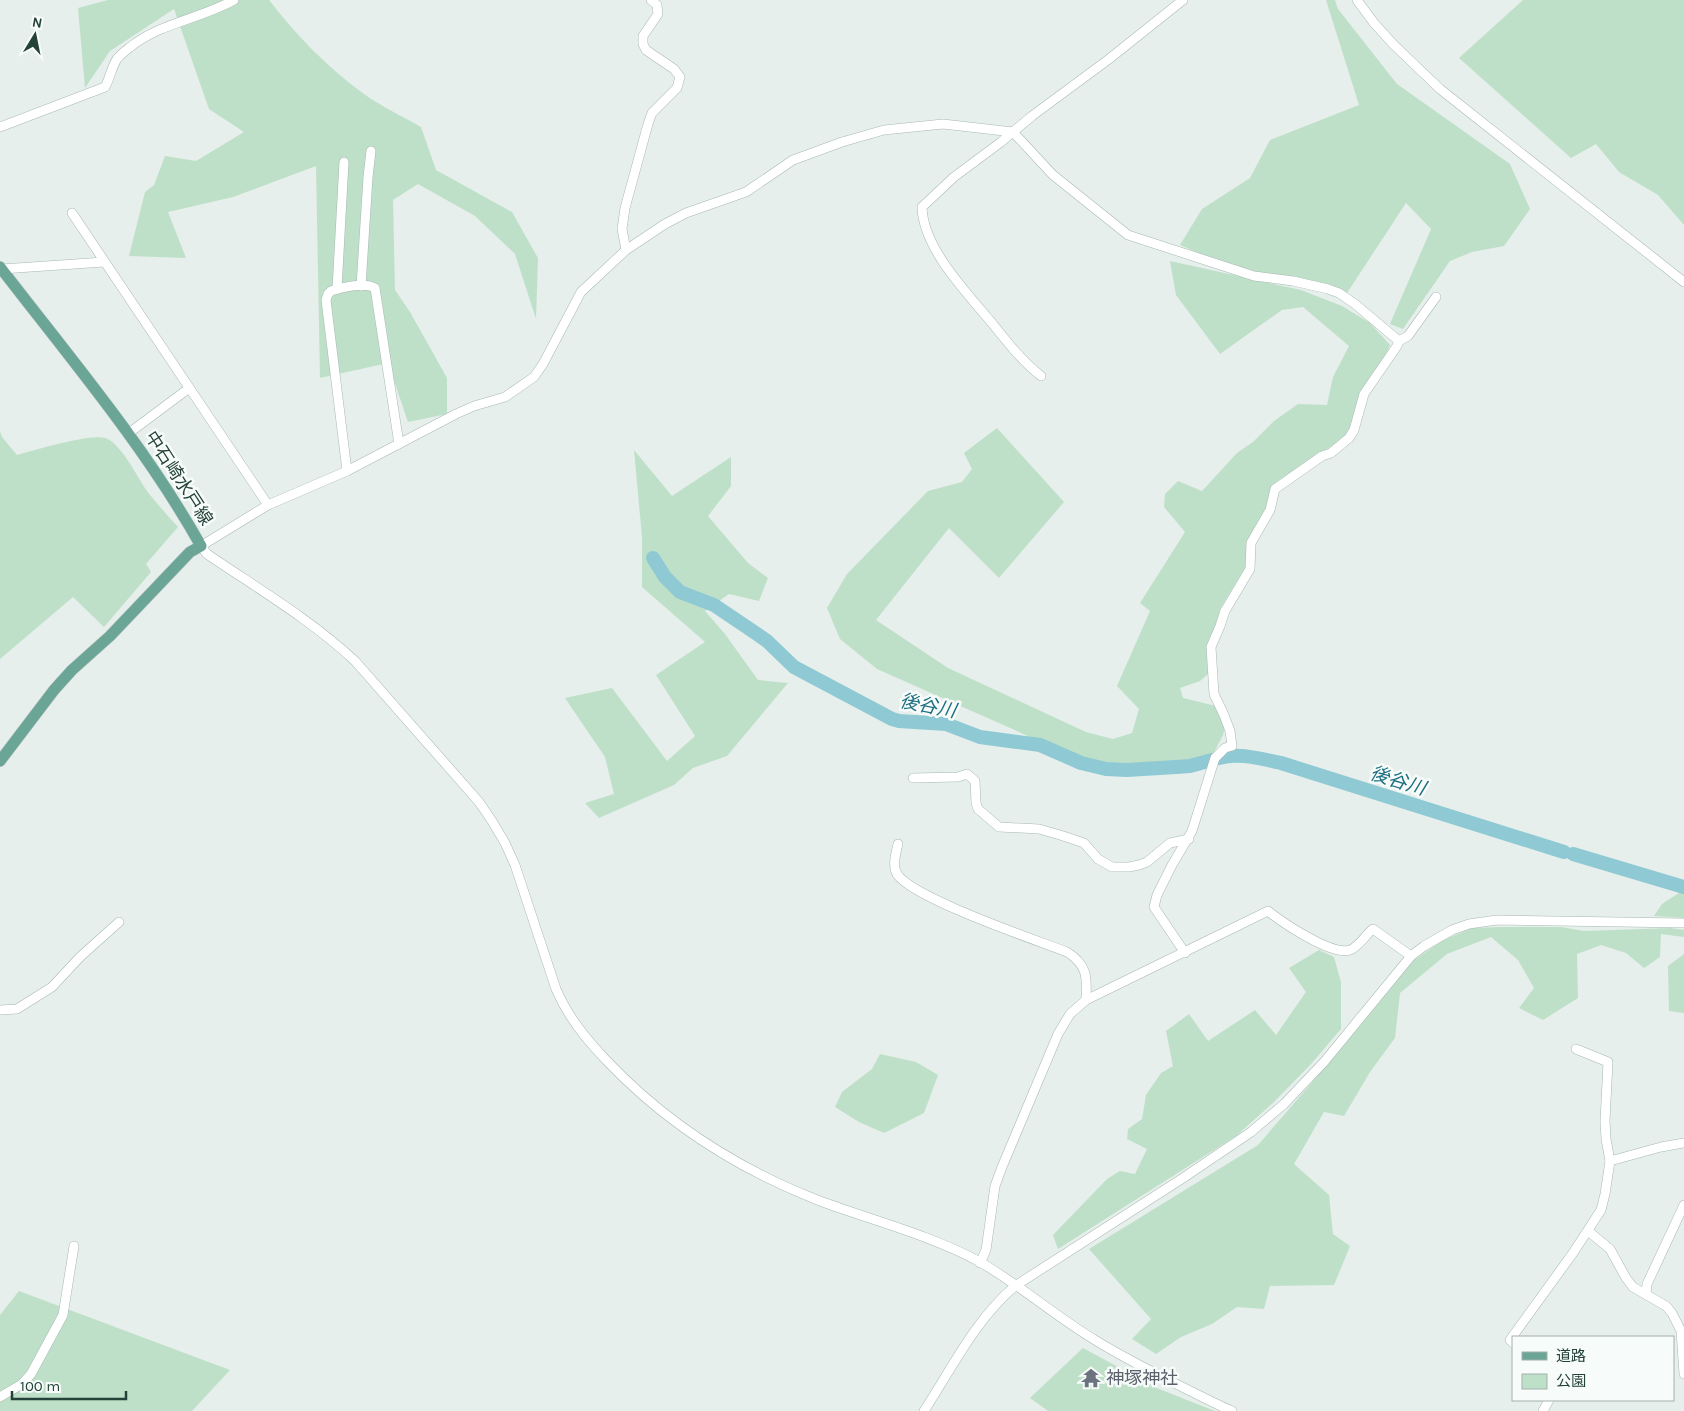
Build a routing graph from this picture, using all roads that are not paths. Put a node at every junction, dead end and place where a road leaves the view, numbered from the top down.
1 (234, 0) edge
2 (652, 0) edge
3 (1183, 0) edge
4 (1357, 0) edge
5 (0, 127) edge
6 (1013, 132) junction
7 (371, 151) dead end
8 (344, 162) dead end
9 (72, 213) dead end
10 (626, 250) junction
11 (104, 262) junction
12 (1, 268) edge
13 (1684, 282) edge
14 (361, 286) junction
15 (337, 289) junction
16 (1436, 297) dead end
17 (1399, 341) junction
18 (1041, 376) dead end
19 (188, 389) junction
20 (129, 433) junction
21 (399, 444) junction
22 (347, 471) junction
23 (268, 506) junction
24 (201, 546) junction
25 (0, 761) edge
26 (913, 778) dead end
27 (1189, 839) junction
28 (898, 844) dead end
29 (119, 922) dead end
30 (1684, 923) edge
31 (1185, 953) junction
32 (1411, 956) junction
33 (1086, 1000) junction
34 (0, 1010) edge
35 (1576, 1048) dead end
36 (1684, 1143) edge
37 (1610, 1161) junction
38 (1684, 1205) edge
39 (1588, 1231) junction
40 (74, 1246) dead end
41 (980, 1263) junction
42 (1014, 1286) junction
43 (1646, 1294) junction
44 (1513, 1336) edge
45 (1684, 1374) edge
46 (0, 1397) edge
47 (924, 1411) edge
48 (1232, 1411) edge

1 - 5 street
2 - 10 street
3 - 6 street
4 - 13 street
6 - 10 street
6 - 17 street
6 - 18 street
7 - 14 street
8 - 15 street
9 - 11 street
10 - 21 street
11 - 12 street
11 - 19 street
12 - 20 main road, 中石崎水戸線
14 - 15 street
14 - 21 street
15 - 22 street
16 - 17 street
17 - 27 street
19 - 20 street
19 - 23 street
20 - 24 main road, 中石崎水戸線
21 - 22 street
22 - 23 street
23 - 24 street
24 - 25 main road, 中石崎水戸線
24 - 41 street
26 - 27 street
27 - 31 street
28 - 33 street
29 - 34 street
30 - 32 street
31 - 32 street
31 - 33 street
32 - 42 street
33 - 41 street
35 - 37 street
36 - 37 street
37 - 39 street
38 - 43 street
39 - 43 street
39 - 44 street
40 - 46 street
41 - 42 street
42 - 47 street
42 - 48 street
43 - 45 street

